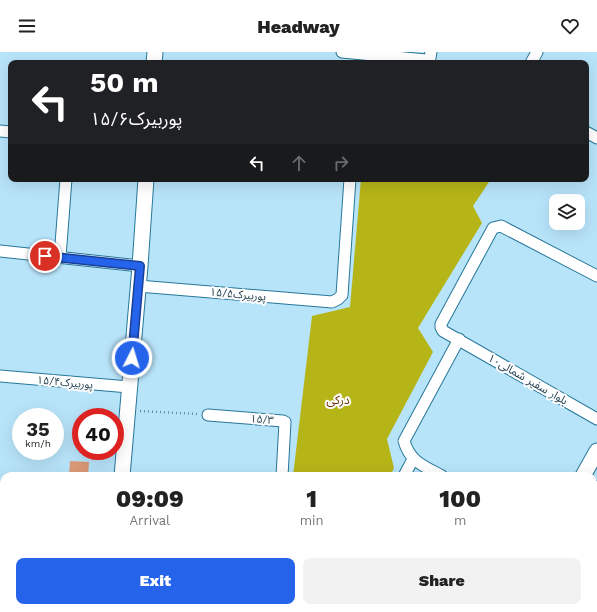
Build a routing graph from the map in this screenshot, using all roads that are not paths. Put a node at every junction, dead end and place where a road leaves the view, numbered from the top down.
1 (342, 52) edge
2 (430, 55) edge
3 (66, 182) edge
4 (146, 182) edge
5 (350, 182) edge
6 (0, 251) edge
7 (60, 257) junction
8 (140, 266) junction
9 (597, 276) edge
10 (138, 286) junction
11 (459, 339) junction
12 (0, 376) edge
13 (129, 387) junction
14 (208, 415) road end
15 (597, 419) edge
16 (597, 451) edge
17 (413, 459) junction
18 (122, 472) edge
19 (282, 472) edge
20 (406, 472) edge
21 (435, 472) edge
22 (585, 472) edge

1 - 2 street
3 - 7 street
4 - 8 street
5 - 10 street, پوربیرک۱۵/۵
6 - 7 street
7 - 8 street
8 - 10 street
9 - 11 street, بلوار سفیر شمالی۱۰
10 - 13 street
11 - 15 street, بلوار سفیر شمالی۱۰
11 - 17 street
12 - 13 street, پوربیرک۱۵/۴
13 - 18 street
14 - 19 street, ۱۵/۳
16 - 22 street
17 - 20 street
17 - 21 street

